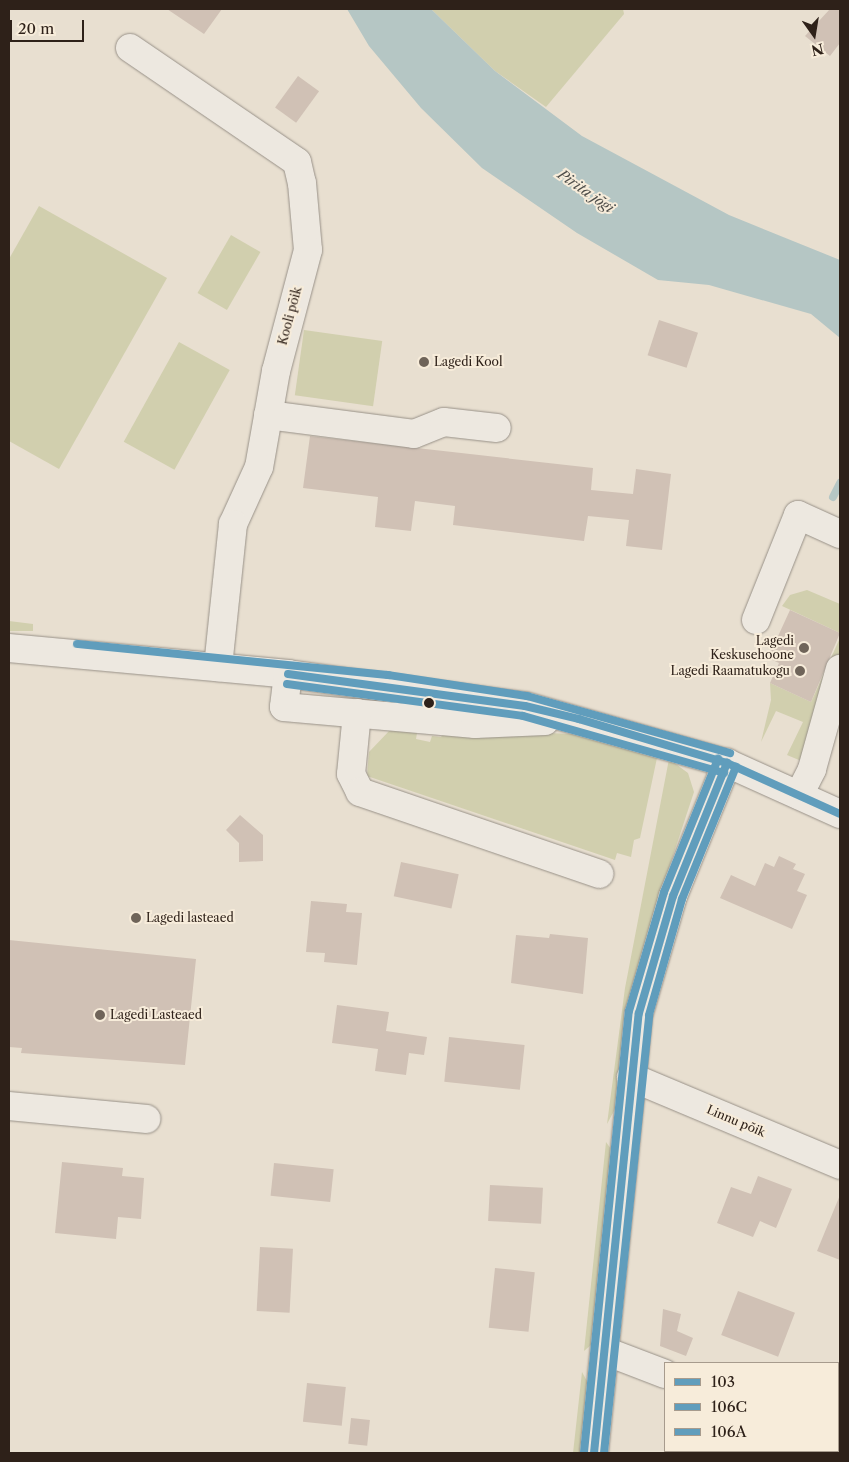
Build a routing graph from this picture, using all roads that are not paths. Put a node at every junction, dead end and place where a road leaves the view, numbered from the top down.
1 (130, 48) dead end
2 (268, 415) junction
3 (497, 428) dead end
4 (840, 534) edge
5 (756, 620) dead end
6 (9, 648) edge
7 (218, 666) junction
8 (840, 670) edge
9 (288, 674) junction
10 (358, 713) junction
11 (579, 719) junction
12 (727, 763) junction
13 (800, 795) junction
14 (840, 814) edge
15 (599, 874) dead end
16 (631, 1076) junction
17 (9, 1106) edge
18 (146, 1119) dead end
19 (840, 1165) edge
20 (605, 1351) junction
21 (664, 1374) edge
22 (594, 1453) edge

1 - 2 street, Kooli põik
2 - 3 street
2 - 7 street, Kooli põik
4 - 5 street
6 - 7 street
7 - 9 street
8 - 13 street
9 - 10 street
9 - 11 street
10 - 11 street
10 - 15 street
11 - 12 street
12 - 13 street
12 - 16 street
13 - 14 street
16 - 19 street, Linnu põik
16 - 20 street
17 - 18 street
20 - 21 street
20 - 22 street

